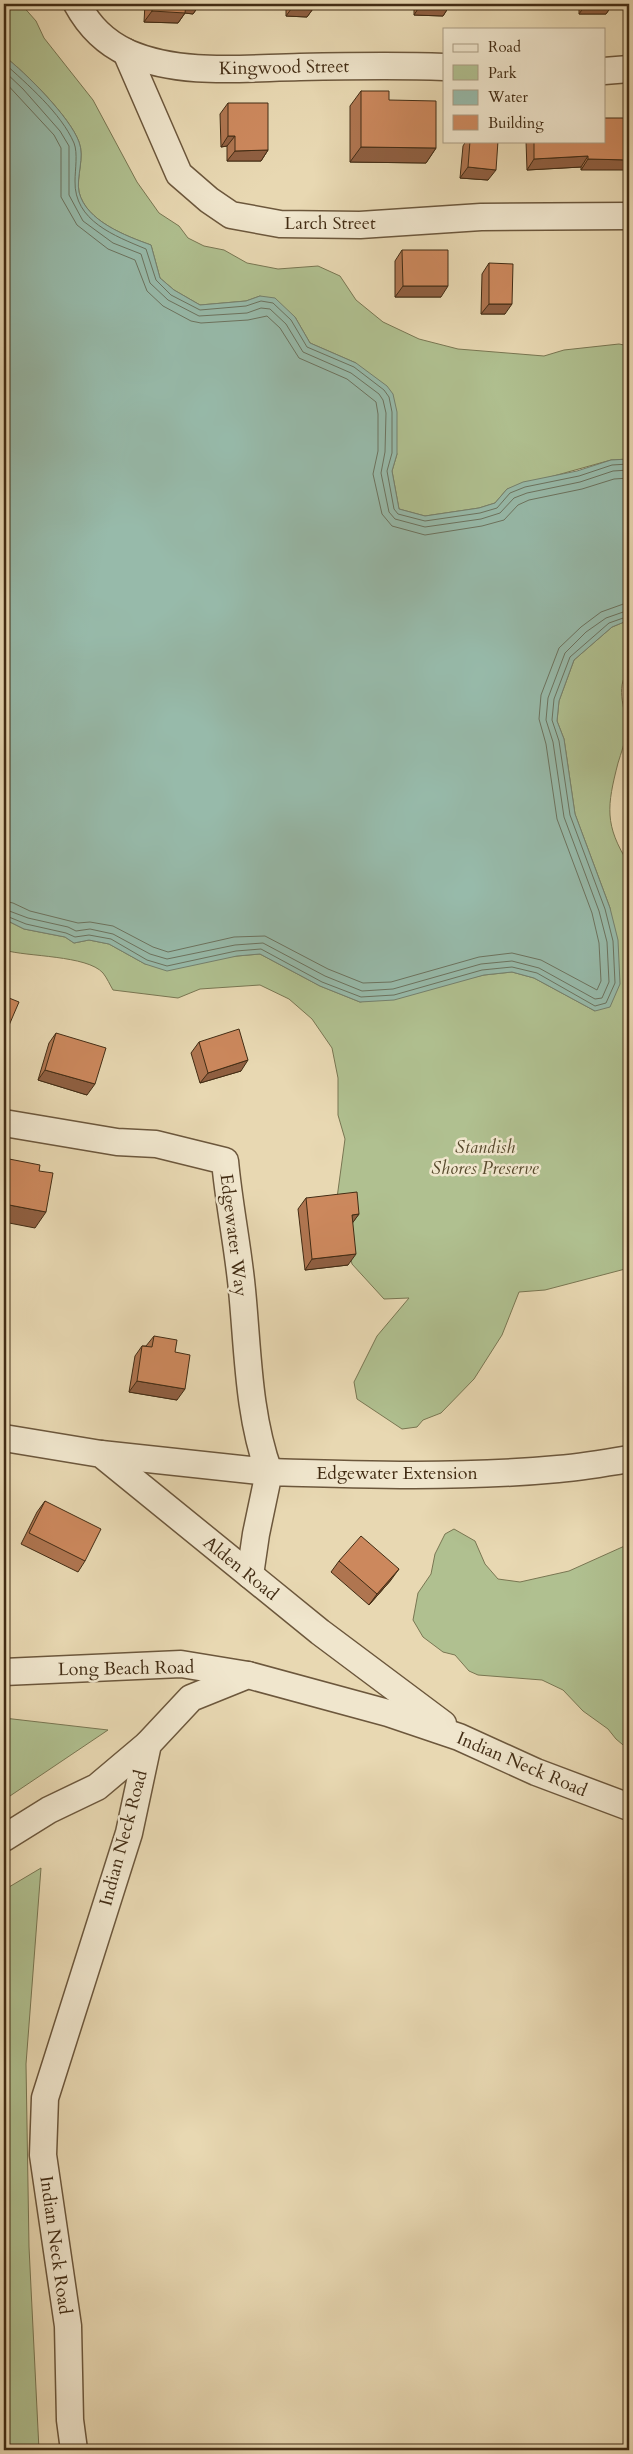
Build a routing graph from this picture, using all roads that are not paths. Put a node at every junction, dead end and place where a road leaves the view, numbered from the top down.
1 (77, 4) edge
2 (126, 52) junction
3 (443, 67) edge
4 (606, 70) edge
5 (629, 70) edge
6 (629, 216) edge
7 (4, 1123) edge
8 (4, 1438) edge
9 (101, 1454) junction
10 (629, 1459) edge
11 (269, 1472) junction
12 (250, 1575) junction
13 (4, 1672) edge
14 (248, 1675) junction
15 (463, 1738) junction
16 (148, 1744) junction
17 (629, 1807) edge
18 (4, 1838) edge
19 (74, 2450) edge

1 - 2 street
2 - 3 street, Kingwood Street
2 - 6 street, Larch Street
4 - 5 street
7 - 11 street, Edgewater Way
8 - 9 street, Alden Road
9 - 11 street, Edgewater Extension
9 - 12 street, Alden Road
10 - 11 street, Edgewater Extension
11 - 12 street
12 - 15 street, Alden Road
13 - 14 street, Long Beach Road
14 - 15 street, Indian Neck Road
14 - 16 street
15 - 17 street, Indian Neck Road
16 - 18 street
16 - 19 street, Indian Neck Road

